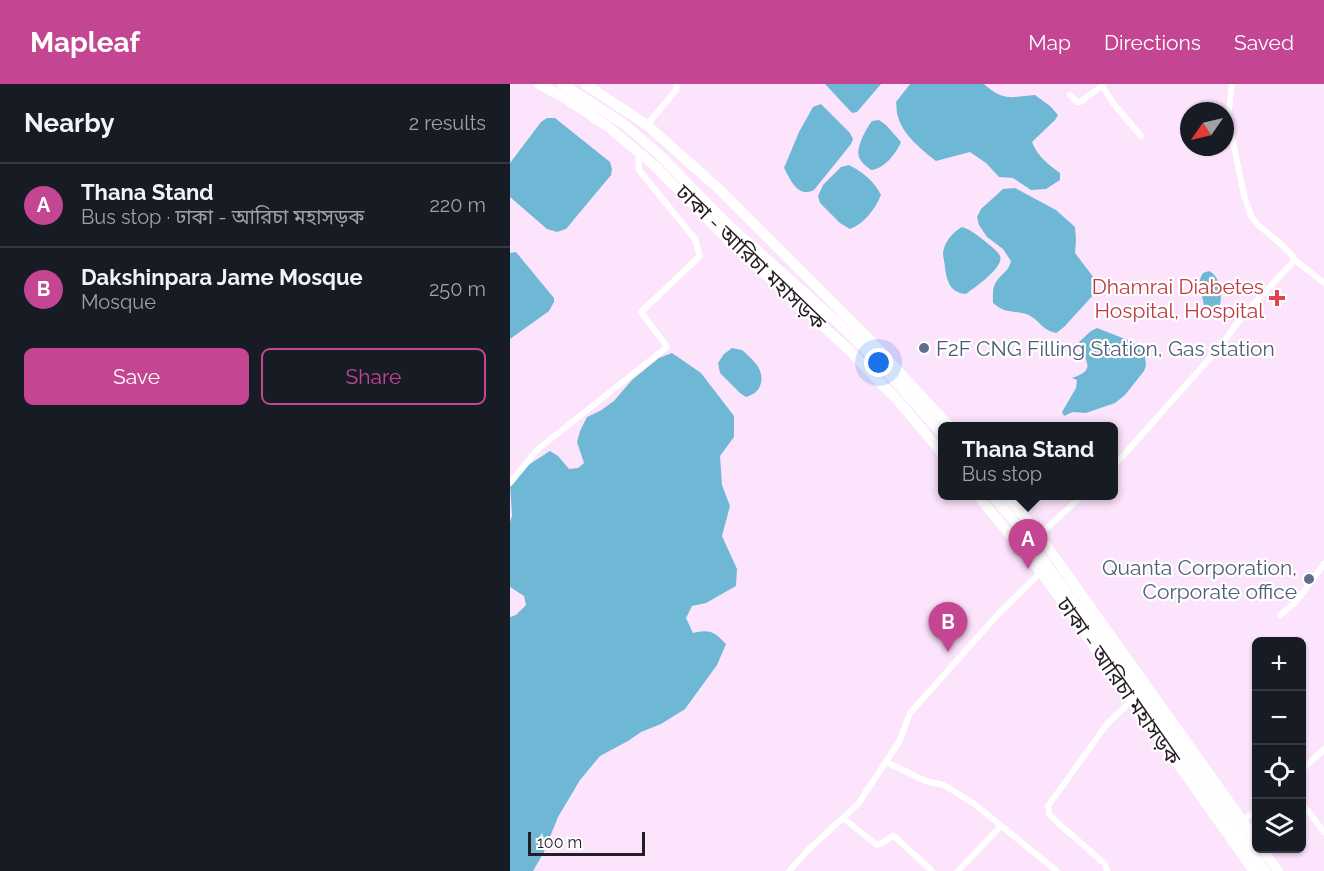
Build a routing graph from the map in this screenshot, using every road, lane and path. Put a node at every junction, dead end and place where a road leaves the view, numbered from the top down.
1 (539, 84) edge
2 (562, 84) edge
3 (585, 84) edge
4 (677, 84) edge
5 (1232, 84) edge
6 (1101, 85) edge
7 (1070, 95) dead end
8 (647, 125) junction
9 (1141, 136) dead end
10 (638, 150) junction
11 (738, 242) junction
12 (1295, 260) junction
13 (1324, 283) edge
14 (945, 422) edge
15 (938, 430) edge
16 (938, 448) edge
17 (1118, 460) edge
18 (510, 483) edge
19 (982, 500) edge
20 (997, 500) edge
21 (1011, 500) edge
22 (1077, 500) edge
23 (1039, 535) junction
24 (1324, 564) edge
25 (1041, 572) junction
26 (1280, 615) dead end
27 (1132, 700) junction
28 (1324, 749) edge
29 (886, 762) junction
30 (1306, 766) edge
31 (1306, 808) edge
32 (1252, 814) edge
33 (843, 818) junction
34 (1243, 821) junction
35 (1001, 826) junction
36 (1324, 832) edge
37 (1252, 833) edge
38 (1265, 853) edge
39 (789, 871) edge
40 (932, 871) edge
41 (958, 871) edge
42 (1057, 871) edge
43 (1107, 871) edge
44 (1254, 871) edge
45 (1265, 871) edge
46 (1278, 871) edge

1 - 10 highway, ঢাকা - আরিচা মহাসড়ক
2 - 11 highway
3 - 8 highway
4 - 8 street
5 - 12 street
6 - 7 street
6 - 9 street
8 - 14 highway
10 - 11 highway, ঢাকা - আরিচা মহাসড়ক
10 - 18 street
11 - 15 highway
11 - 16 highway, ঢাকা - আরিচা মহাসড়ক
12 - 13 street
12 - 17 street
19 - 25 highway, ঢাকা - আরিচা মহাসড়ক
20 - 45 highway
21 - 23 highway
22 - 23 street
23 - 34 highway
24 - 26 street
25 - 27 highway, ঢাকা - আরিচা মহাসড়ক
25 - 29 street
27 - 43 street
27 - 44 highway, ঢাকা - আরিচা মহাসড়ক
28 - 30 street
29 - 33 street
29 - 35 street
31 - 36 street
32 - 34 street
33 - 39 street
33 - 40 street
34 - 37 highway
35 - 41 street
35 - 42 street
38 - 46 highway

